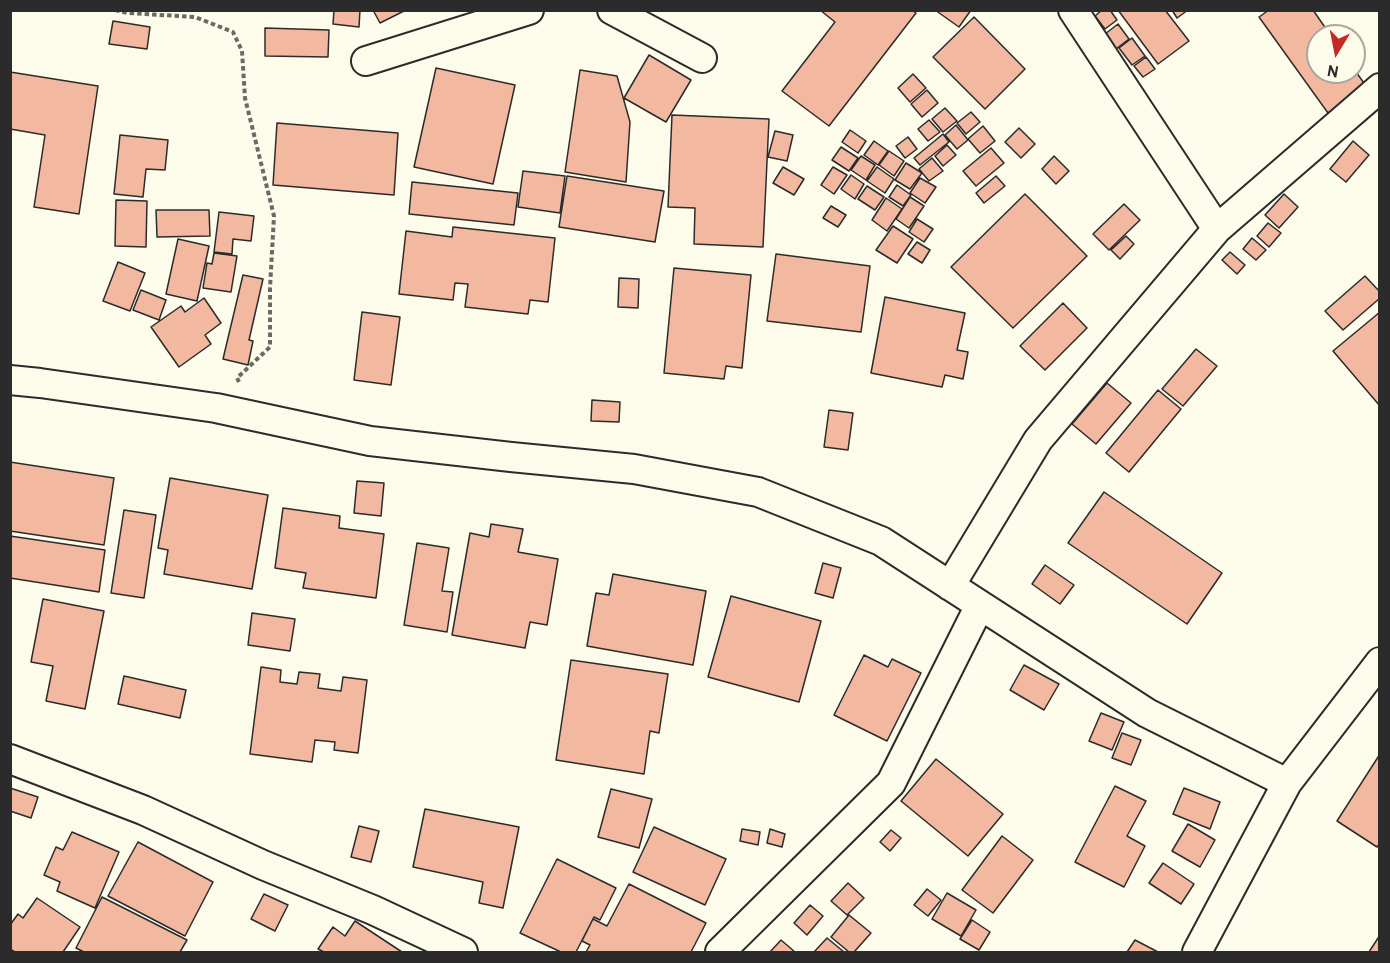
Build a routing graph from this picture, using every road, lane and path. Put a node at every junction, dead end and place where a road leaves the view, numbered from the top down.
1 (116, 10) edge
2 (529, 10) edge
3 (612, 10) edge
4 (1073, 10) edge
5 (702, 58) dead end
6 (366, 61) dead end
7 (1380, 88) edge
8 (1217, 229) junction
9 (10, 381) edge
10 (258, 417) junction
11 (950, 586) junction
12 (980, 605) junction
13 (1380, 662) edge
14 (10, 759) edge
15 (1287, 783) junction
16 (463, 952) edge
17 (720, 952) edge
18 (1197, 952) edge

1 - 10 path
2 - 6 street
3 - 5 street
4 - 8 street
7 - 8 street
8 - 11 street
9 - 10 street
10 - 11 street
11 - 12 street
12 - 15 street
12 - 17 street
13 - 15 street
14 - 16 street
15 - 18 street

